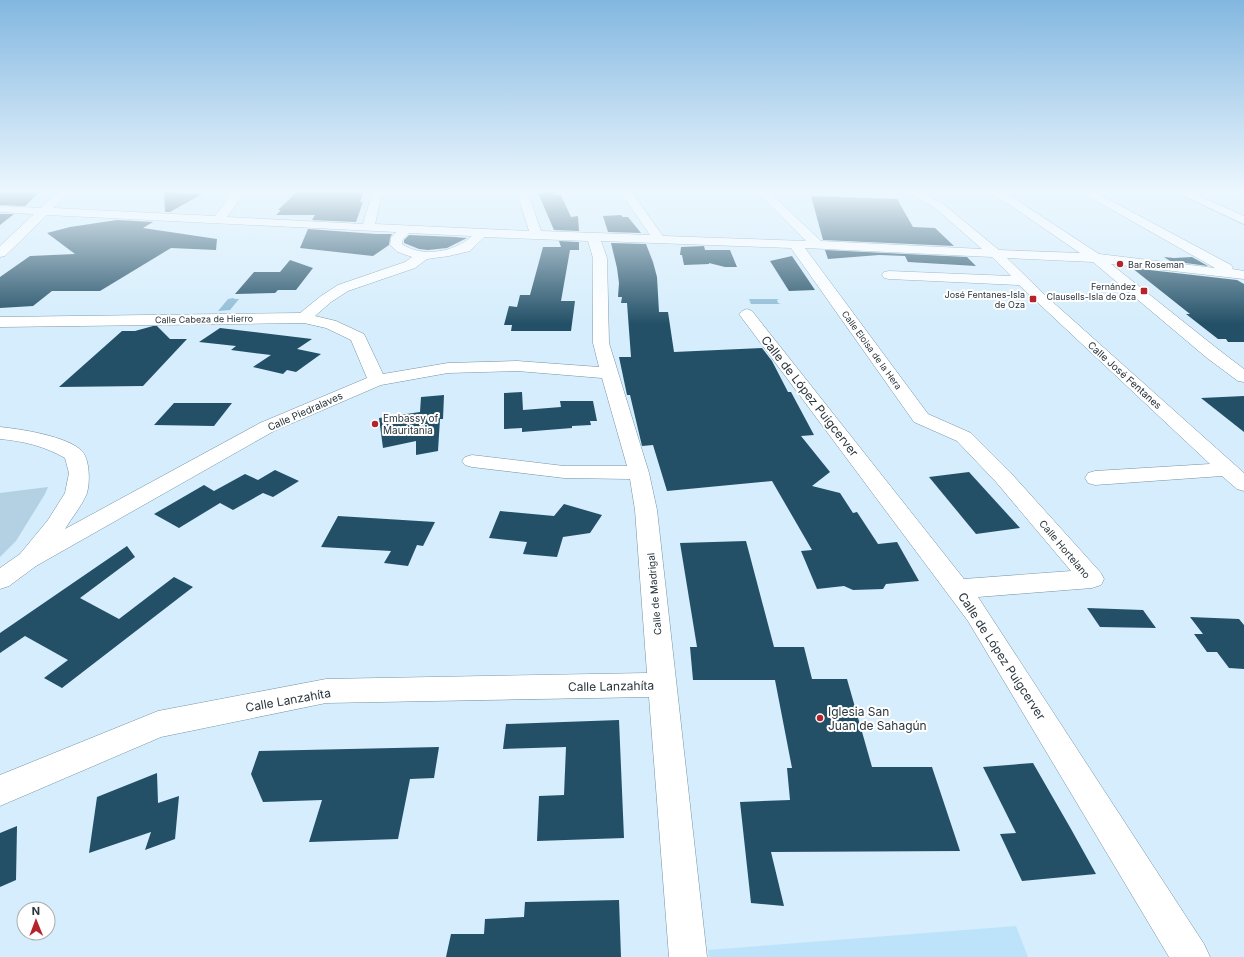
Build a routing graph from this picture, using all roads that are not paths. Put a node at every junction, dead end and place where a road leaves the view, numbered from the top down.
1 (20, 235) edge
2 (400, 235) edge
3 (480, 235) edge
4 (527, 235) edge
5 (536, 235) joint
6 (656, 235) edge
7 (807, 235) edge
8 (973, 235) edge
9 (1061, 235) edge
10 (1165, 235) edge
11 (593, 237) junction
12 (659, 239) junction
13 (795, 244) junction
14 (818, 245) junction
15 (0, 253) edge
16 (995, 253) junction
17 (423, 255) junction
18 (1096, 258) junction
19 (1238, 274) edge
20 (889, 275) dead end
21 (1023, 281) junction
22 (747, 314) dead end
23 (304, 318) junction
24 (0, 322) edge
25 (611, 373) junction
26 (1244, 377) edge
27 (377, 380) junction
28 (0, 434) edge
29 (964, 437) joint
30 (472, 461) dead end
31 (1227, 468) junction
32 (640, 473) junction
33 (1095, 478) dead end
34 (1244, 484) edge
35 (28, 560) junction
36 (0, 580) edge
37 (958, 589) junction
38 (662, 685) junction
39 (0, 791) edge
40 (688, 957) edge
41 (1191, 957) edge

1 - 15 street
2 - 17 street
3 - 17 street
4 - 5 street
5 - 11 street
6 - 12 street
7 - 14 street
8 - 16 street, Calle José Fentanes
9 - 18 street
10 - 19 street
11 - 12 street
11 - 25 street, Calle de Madrigal
12 - 13 street
13 - 14 street
13 - 29 street, Calle Eloisa de la Hera
14 - 16 street
16 - 18 street
16 - 21 street, Calle José Fentanes
17 - 23 street
18 - 19 street
18 - 26 street
20 - 21 street
21 - 31 street, Calle José Fentanes
22 - 37 street, Calle de López Puigcerver
23 - 24 street, Calle Cabeza de Hierro
23 - 27 street, Calle Cabeza de Hierro
25 - 27 street, Calle Piedralaves
25 - 32 street, Calle de Madrigal
27 - 35 street, Calle Piedralaves
28 - 35 street
29 - 37 street, Calle Hortelano
30 - 32 street
31 - 33 street
31 - 34 street, Calle José Fentanes
32 - 38 street, Calle de Madrigal
35 - 36 street
37 - 41 street, Calle de López Puigcerver
38 - 39 street, Calle Lanzahíta
38 - 40 street, Calle de Madrigal

